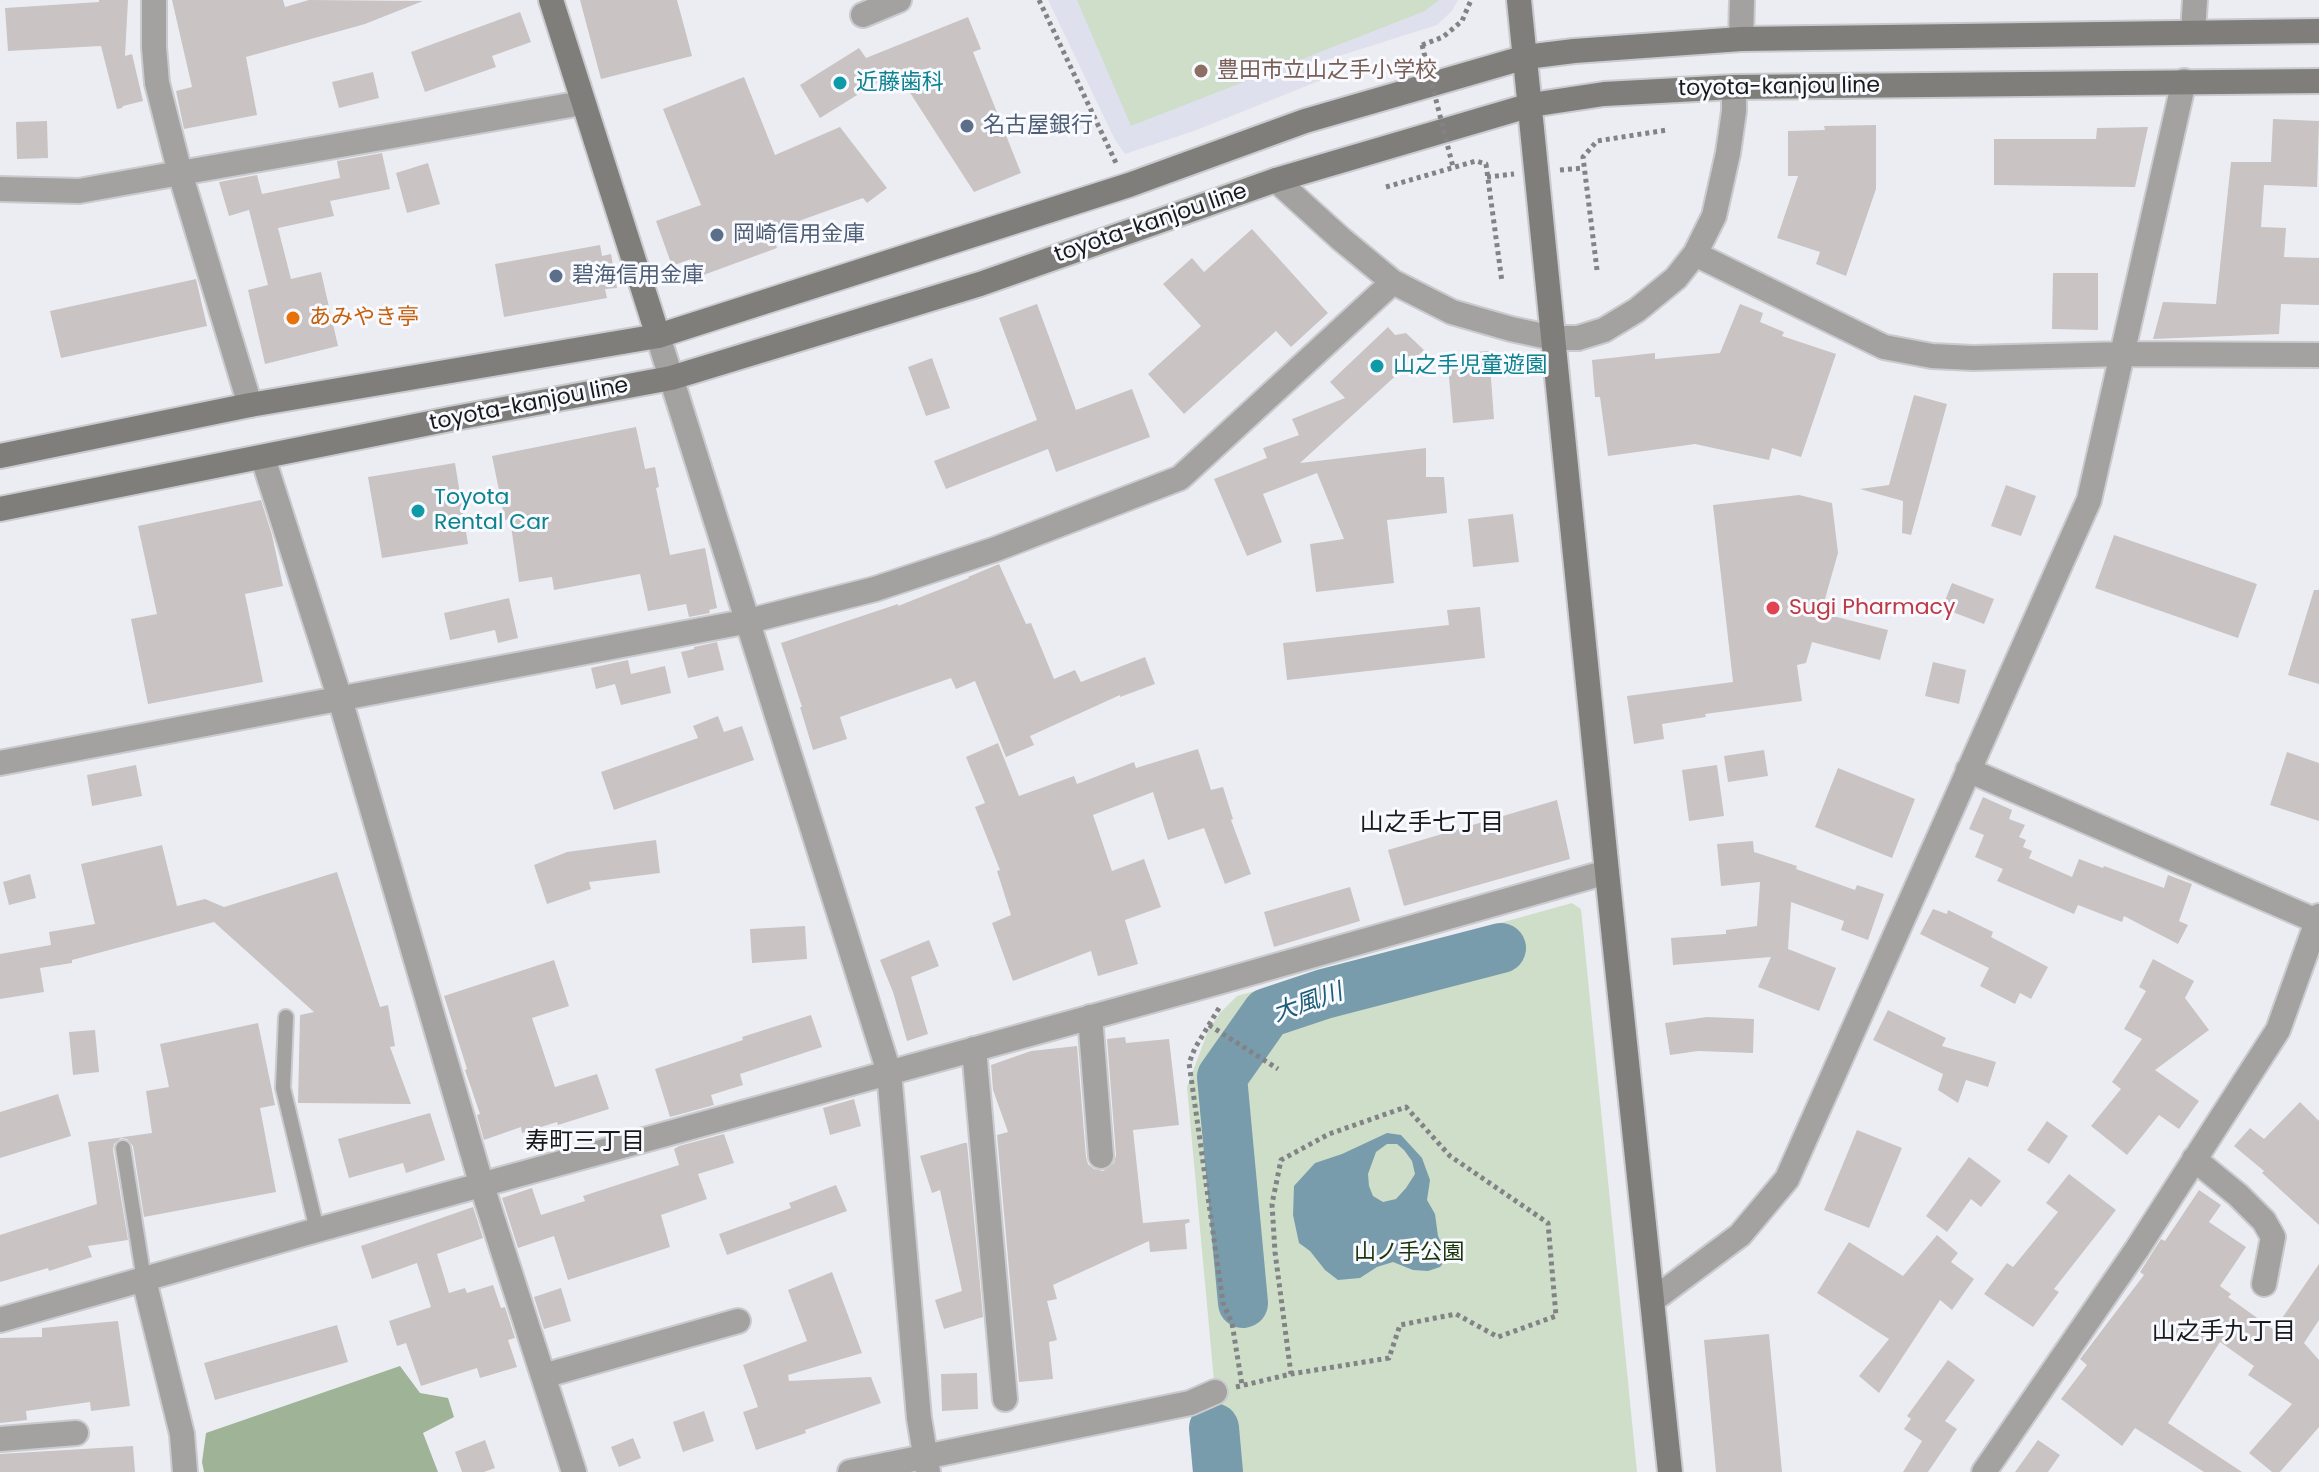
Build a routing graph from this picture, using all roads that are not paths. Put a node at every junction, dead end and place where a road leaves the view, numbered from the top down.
1 (154, 0) edge
2 (551, 0) edge
3 (899, 0) edge
4 (1519, 0) edge
5 (1742, 0) edge
6 (2195, 0) edge
7 (863, 15) dead end
8 (2319, 31) edge
9 (2193, 32) junction
10 (1741, 39) junction
11 (1526, 57) junction
12 (2184, 81) junction
13 (2319, 81) edge
14 (1734, 87) junction
15 (582, 103) junction
16 (1531, 105) junction
17 (180, 173) junction
18 (1276, 180) junction
19 (0, 189) edge
20 (1695, 254) junction
21 (1393, 282) junction
22 (658, 336) junction
23 (1553, 338) junction
24 (2123, 354) junction
25 (2319, 355) edge
26 (671, 378) junction
27 (250, 405) junction
28 (0, 456) edge
29 (263, 458) junction
30 (0, 509) edge
31 (749, 621) junction
32 (340, 699) junction
33 (0, 763) edge
34 (1968, 770) junction
35 (1607, 872) junction
36 (2319, 920) edge
37 (286, 1017) dead end
38 (1090, 1017) junction
39 (974, 1049) junction
40 (889, 1072) junction
41 (123, 1148) dead end
42 (1101, 1156) dead end
43 (2194, 1159) junction
44 (482, 1186) junction
45 (317, 1230) junction
46 (144, 1280) junction
47 (2264, 1284) dead end
48 (1653, 1300) junction
49 (0, 1320) edge
50 (738, 1321) dead end
51 (543, 1376) junction
52 (1215, 1392) road end
53 (1005, 1399) dead end
54 (76, 1433) dead end
55 (0, 1439) edge
56 (927, 1464) edge
57 (185, 1472) edge
58 (574, 1472) edge
59 (850, 1472) edge
60 (1670, 1472) edge
61 (1984, 1472) edge

1 - 17 street
2 - 15 main road
3 - 7 street
4 - 11 main road
5 - 10 street
6 - 9 street
8 - 9 main road, toyota-kanjou line
9 - 10 main road, toyota-kanjou line
10 - 11 main road, toyota-kanjou line
11 - 16 main road
11 - 22 main road, toyota-kanjou line
12 - 13 main road, toyota-kanjou line
12 - 14 main road, toyota-kanjou line
12 - 24 street
14 - 16 main road, toyota-kanjou line
14 - 20 street
15 - 17 street
15 - 22 main road
16 - 18 main road, toyota-kanjou line
16 - 23 main road
17 - 19 street
17 - 27 street
18 - 21 street
18 - 26 main road, toyota-kanjou line
20 - 23 street
20 - 24 street
21 - 23 street
21 - 31 street
22 - 26 street
22 - 27 main road, toyota-kanjou line
23 - 35 main road
24 - 25 street
24 - 34 street
26 - 29 main road, toyota-kanjou line
26 - 31 street
27 - 28 main road, toyota-kanjou line
29 - 30 main road, toyota-kanjou line
29 - 32 street
31 - 32 street
31 - 40 street
32 - 33 street
32 - 44 street
34 - 36 street
34 - 48 street
35 - 38 street
35 - 48 main road
36 - 43 street
37 - 45 lane
38 - 39 street
38 - 42 street
39 - 40 street
39 - 53 street
40 - 44 street
40 - 56 street
41 - 46 lane
43 - 47 street
43 - 61 street
44 - 45 street
44 - 51 street
45 - 46 street
46 - 49 street
46 - 57 street
48 - 60 main road
50 - 51 street
51 - 58 street
52 - 56 street
54 - 55 street
56 - 59 street

